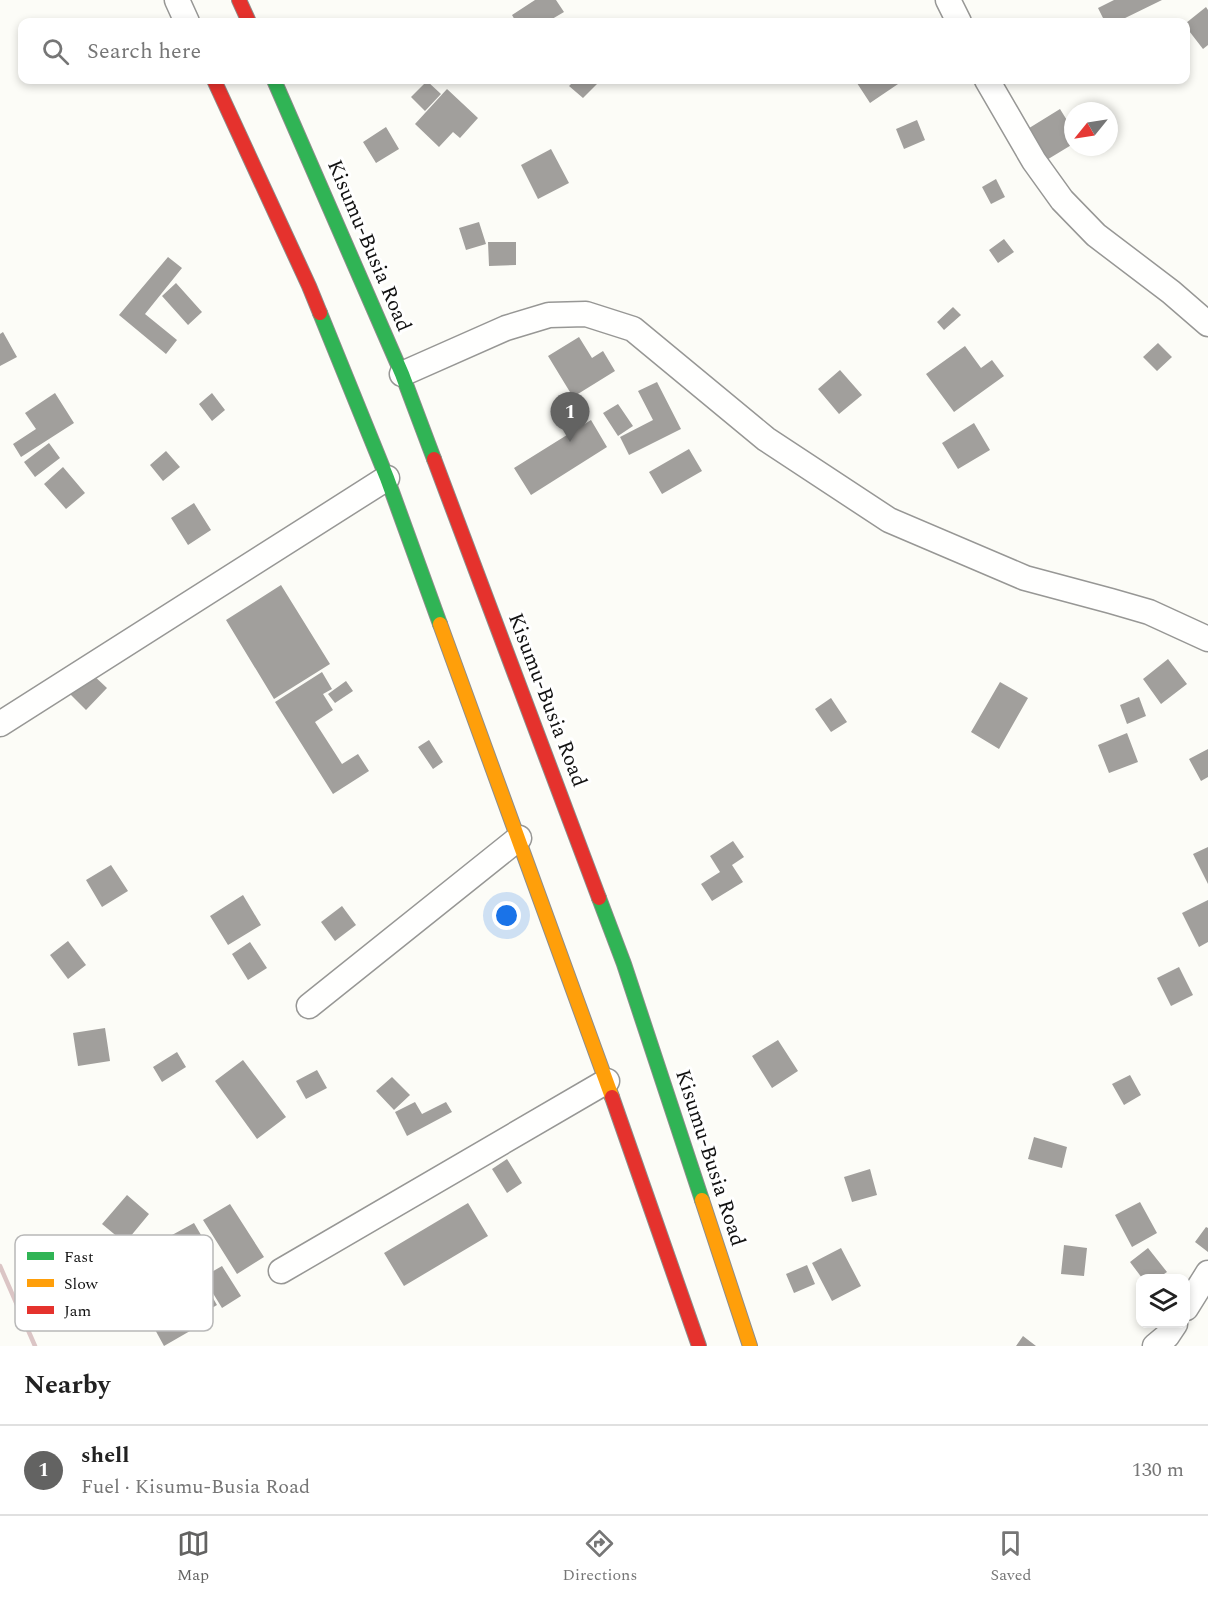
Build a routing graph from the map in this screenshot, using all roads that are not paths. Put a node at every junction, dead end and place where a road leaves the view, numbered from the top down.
1 (177, 0) edge
2 (239, 0) edge
3 (948, 0) edge
4 (185, 18) edge
5 (247, 18) edge
6 (957, 18) edge
7 (216, 84) edge
8 (276, 84) edge
9 (989, 84) edge
10 (1208, 324) edge
11 (402, 374) junction
12 (387, 478) junction
13 (1208, 639) edge
14 (0, 724) edge
15 (519, 838) junction
16 (309, 1006) dead end
17 (607, 1081) junction
18 (281, 1271) dead end
19 (1208, 1274) edge
20 (1190, 1301) edge
21 (1172, 1328) edge
22 (699, 1346) edge
23 (750, 1346) edge
24 (1155, 1346) edge

1 - 4 street
2 - 5 main road
3 - 6 street
7 - 12 main road
8 - 11 main road, Kisumu-Busia Road
9 - 10 street
11 - 13 street
11 - 23 main road, Kisumu-Busia Road
12 - 14 street
12 - 15 main road
15 - 16 street
15 - 17 main road
17 - 18 street
17 - 22 main road
19 - 20 street
21 - 24 street

